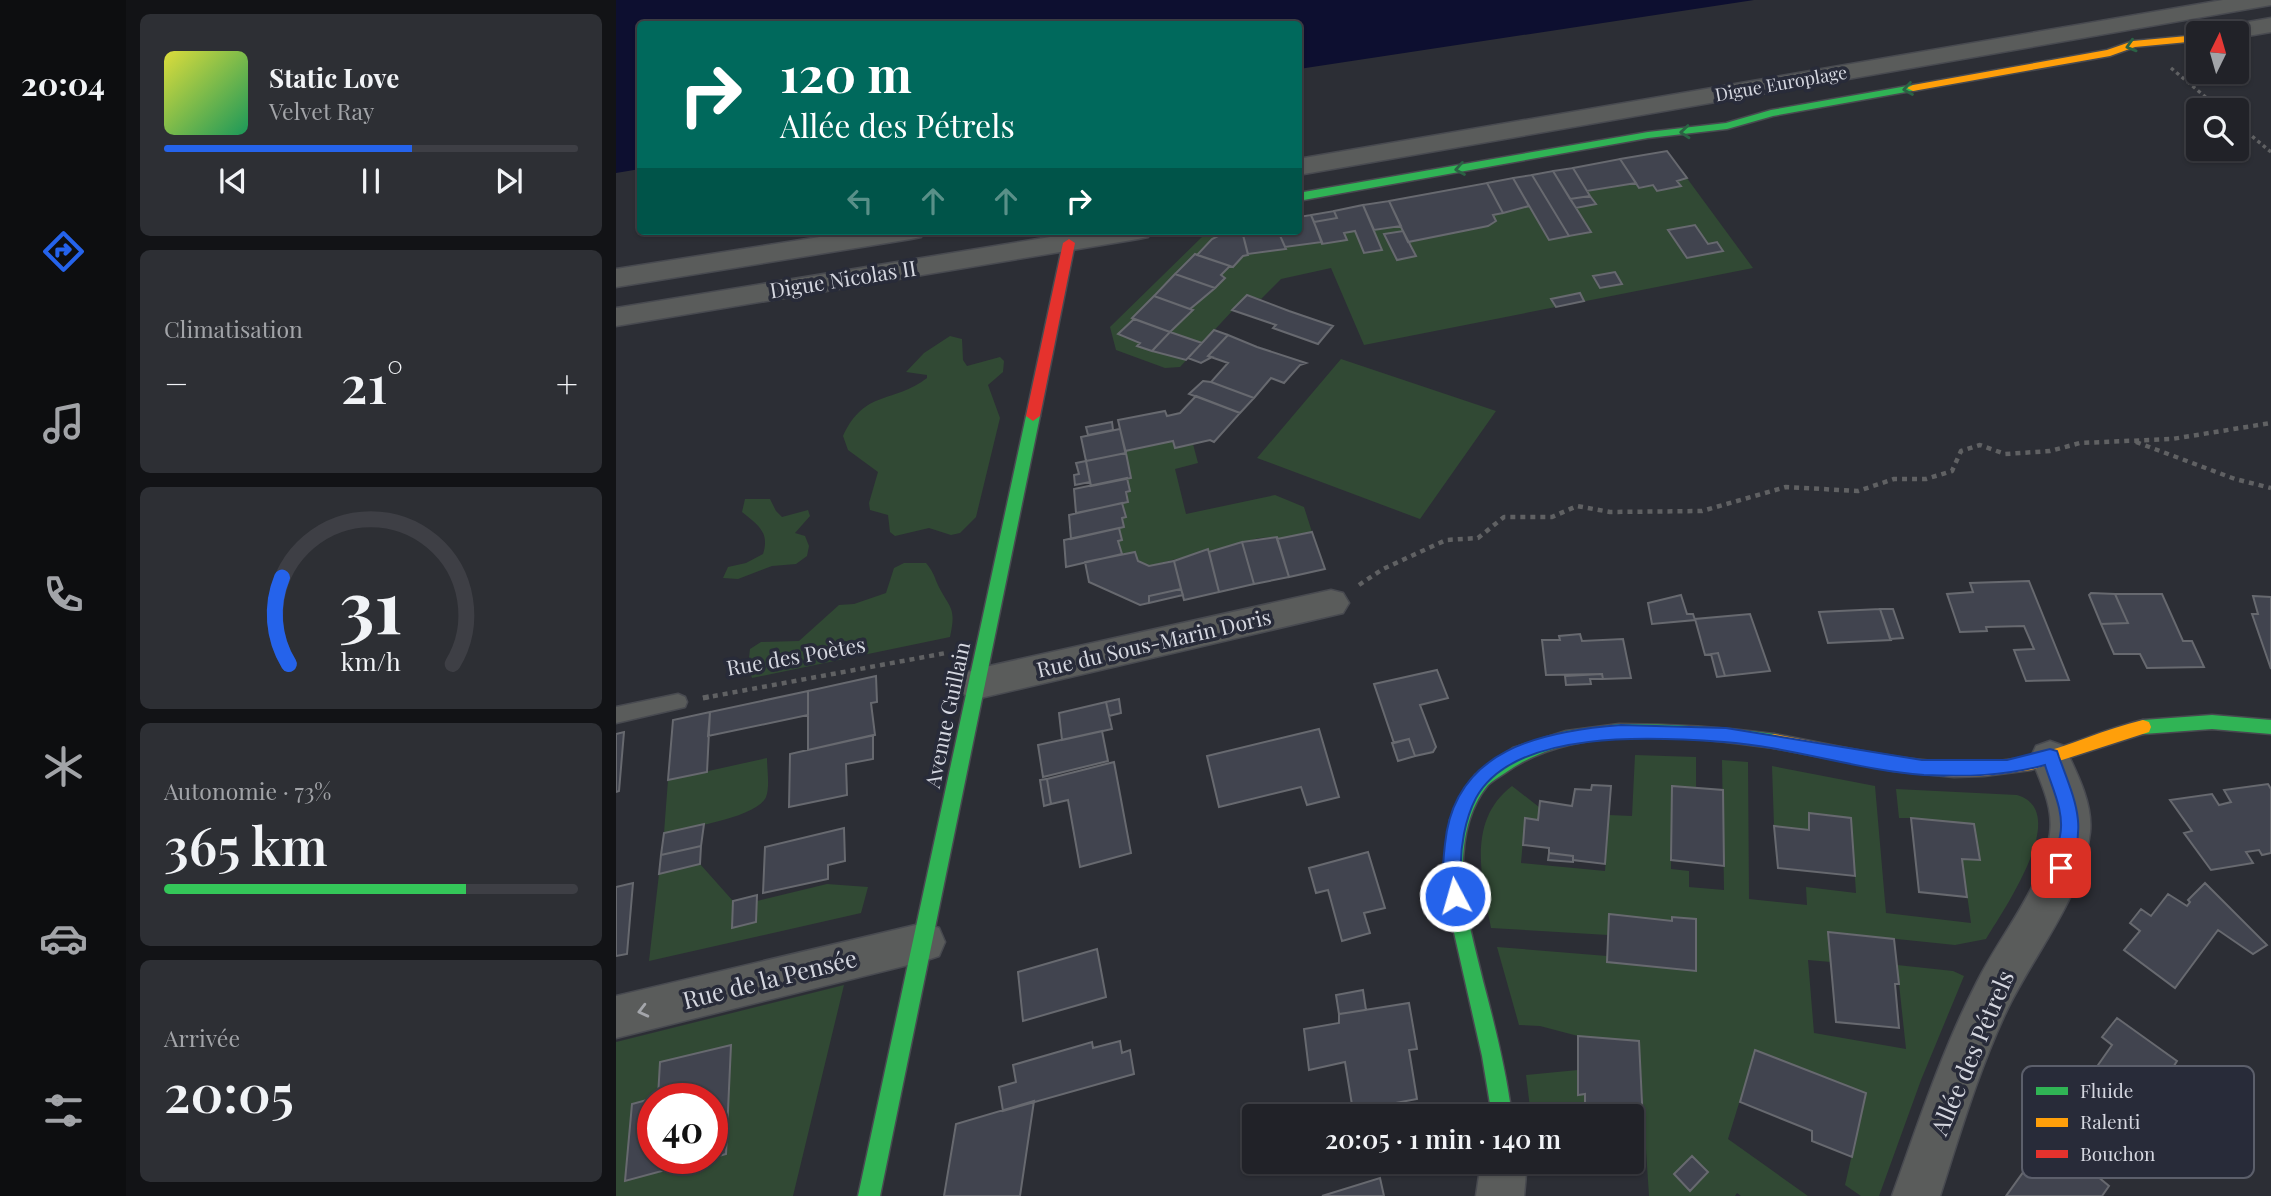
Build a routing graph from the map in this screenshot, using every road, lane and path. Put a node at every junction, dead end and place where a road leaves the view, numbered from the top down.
1 (2263, 0) edge
2 (2271, 25) edge
3 (2249, 29) edge
4 (2186, 39) edge
5 (2249, 134) edge
6 (2271, 152) edge
7 (1302, 166) edge
8 (1302, 196) edge
9 (886, 235) edge
10 (1115, 235) edge
11 (1069, 243) junction
12 (616, 278) edge
13 (616, 317) edge
14 (2271, 423) edge
15 (2133, 441) junction
16 (2271, 488) edge
17 (1331, 603) joint
18 (984, 646) junction
19 (976, 684) junction
20 (678, 702) joint
21 (616, 715) edge
22 (2271, 727) edge
23 (2050, 757) junction
24 (924, 942) junction
25 (616, 1017) edge
26 (1501, 1104) edge
27 (1503, 1174) edge
28 (869, 1196) edge
29 (1500, 1196) edge
30 (1916, 1196) edge

1 - 7 street, Digue Europlage
2 - 3 street
4 -> 8 street, Digue Europlage
5 - 6 path
9 - 12 street, Digue Nicolas II
10 - 11 street
11 - 13 street, Digue Nicolas II
11 - 18 street, Avenue Guillain
14 - 15 path
15 - 16 path
15 - 17 path
17 - 19 street, Rue du Sous-Marin Doris
18 - 19 street, Avenue Guillain
18 - 20 path, Rue des Poètes
19 - 24 street, Avenue Guillain
20 - 21 lane
22 - 23 street
23 - 26 street
23 - 30 street, Allée des Pétrels
24 -> 25 street, Rue de la Pensée
24 - 28 street, Avenue Guillain
27 - 29 street

